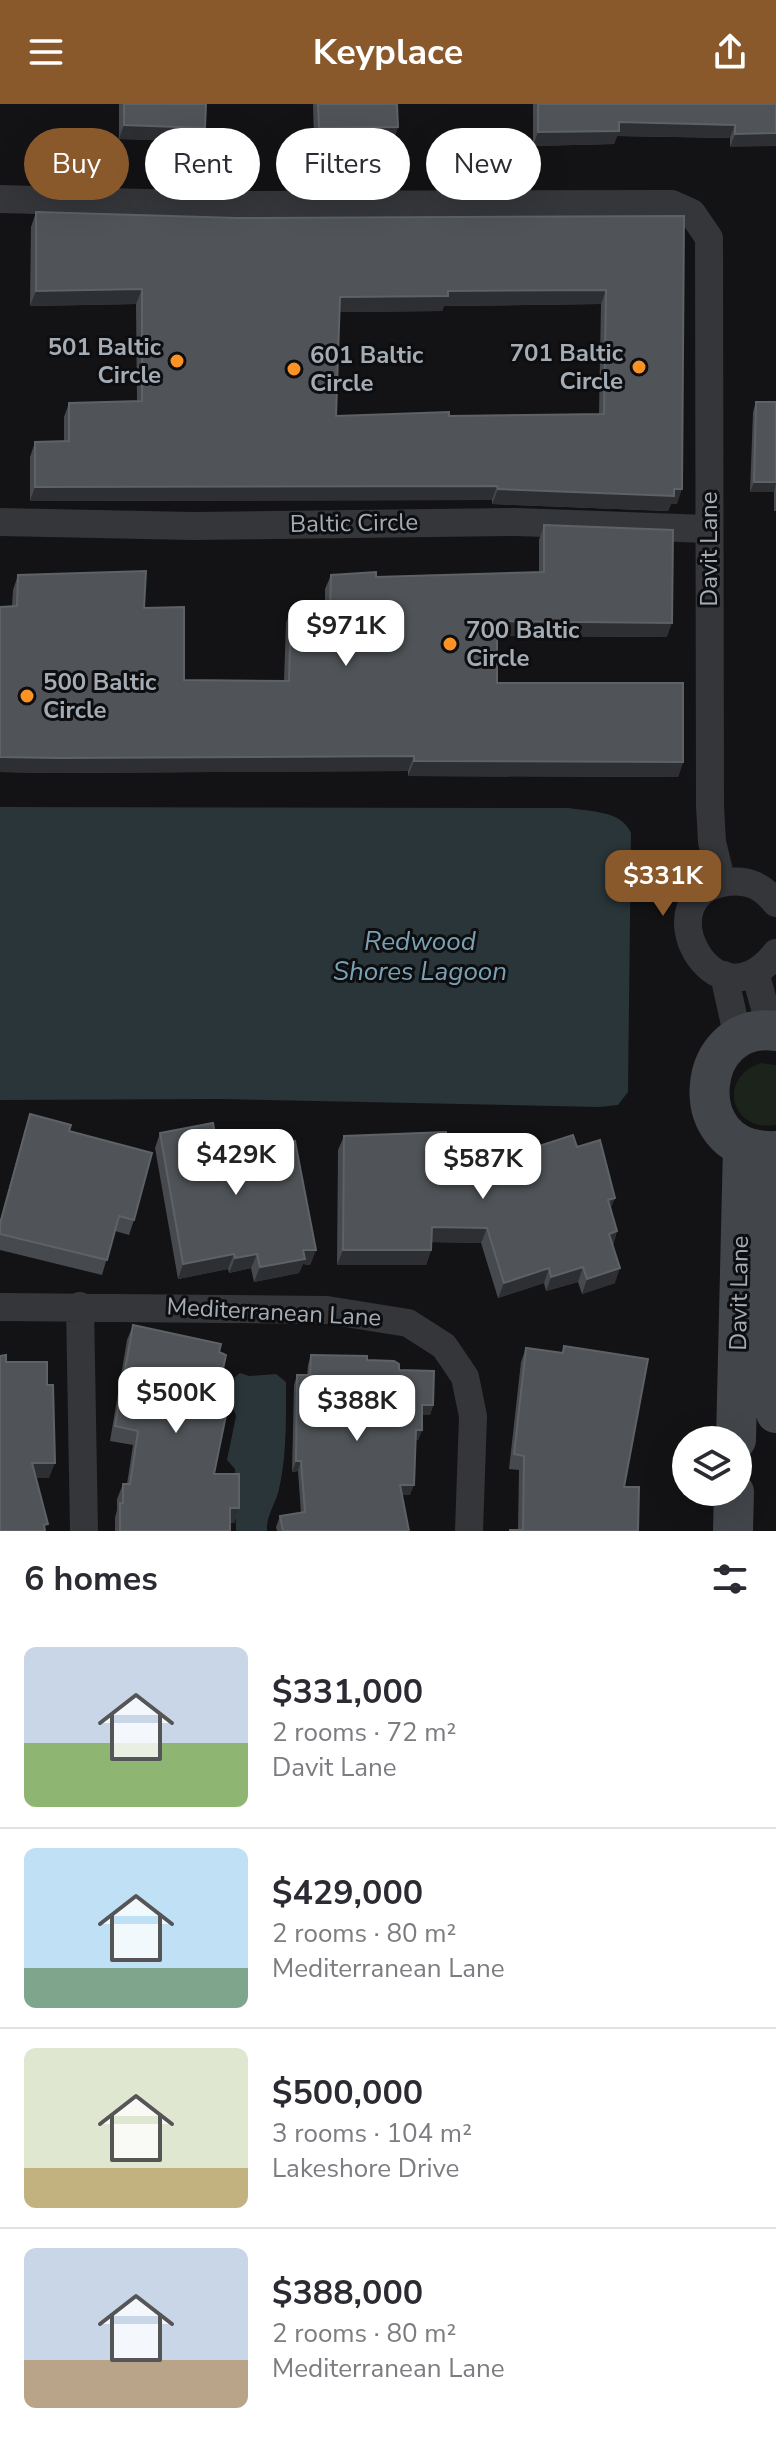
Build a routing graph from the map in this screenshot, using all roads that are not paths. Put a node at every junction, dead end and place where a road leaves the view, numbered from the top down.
1 (0, 199) edge
2 (0, 522) edge
3 (708, 529) junction
4 (722, 883) junction
5 (776, 903) edge
6 (766, 963) edge
7 (724, 975) junction
8 (762, 1033) edge
9 (765, 1149) edge
10 (80, 1306) junction
11 (0, 1307) edge
12 (776, 1413) edge
13 (737, 1426) edge
14 (734, 1506) edge
15 (84, 1531) edge
16 (469, 1531) edge
17 (733, 1531) edge

1 - 3 street, Davit Lane
2 - 3 street, Baltic Circle
3 - 4 street, Davit Lane
4 - 5 street
4 - 7 street
6 - 7 street
6 - 8 street
7 - 8 street
8 - 9 street
9 - 12 street, Davit Lane
9 - 13 street, Davit Lane
10 - 11 street, Mediterranean Lane
10 - 15 street
10 - 16 street, Mediterranean Lane
14 - 17 street

